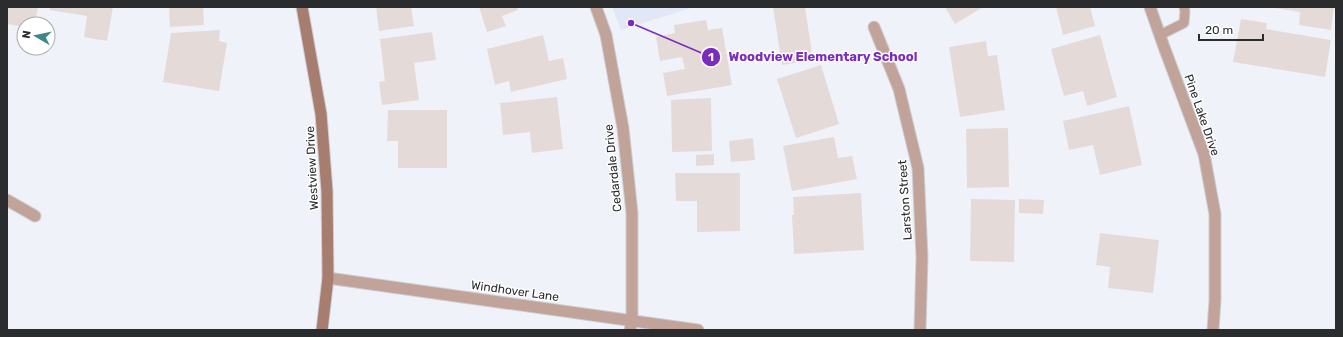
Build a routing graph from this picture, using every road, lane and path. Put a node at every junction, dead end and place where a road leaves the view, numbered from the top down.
1 (302, 7) edge
2 (596, 7) edge
3 (1150, 7) edge
4 (1184, 7) edge
5 (874, 27) dead end
6 (1160, 35) junction
7 (7, 200) edge
8 (35, 216) dead end
9 (328, 278) junction
10 (631, 325) edge
11 (322, 330) edge
12 (698, 330) edge
13 (920, 330) edge
14 (1213, 330) edge

1 - 9 main road, Westview Drive
2 - 10 street, Cedardale Drive
3 - 6 street, Pine Lake Drive
4 - 6 lane
5 - 13 street, Larston Street
6 - 14 street, Pine Lake Drive
7 - 8 street
9 - 10 street, Windhover Lane
9 - 11 main road, Westview Drive
10 - 12 street, Windhover Lane

